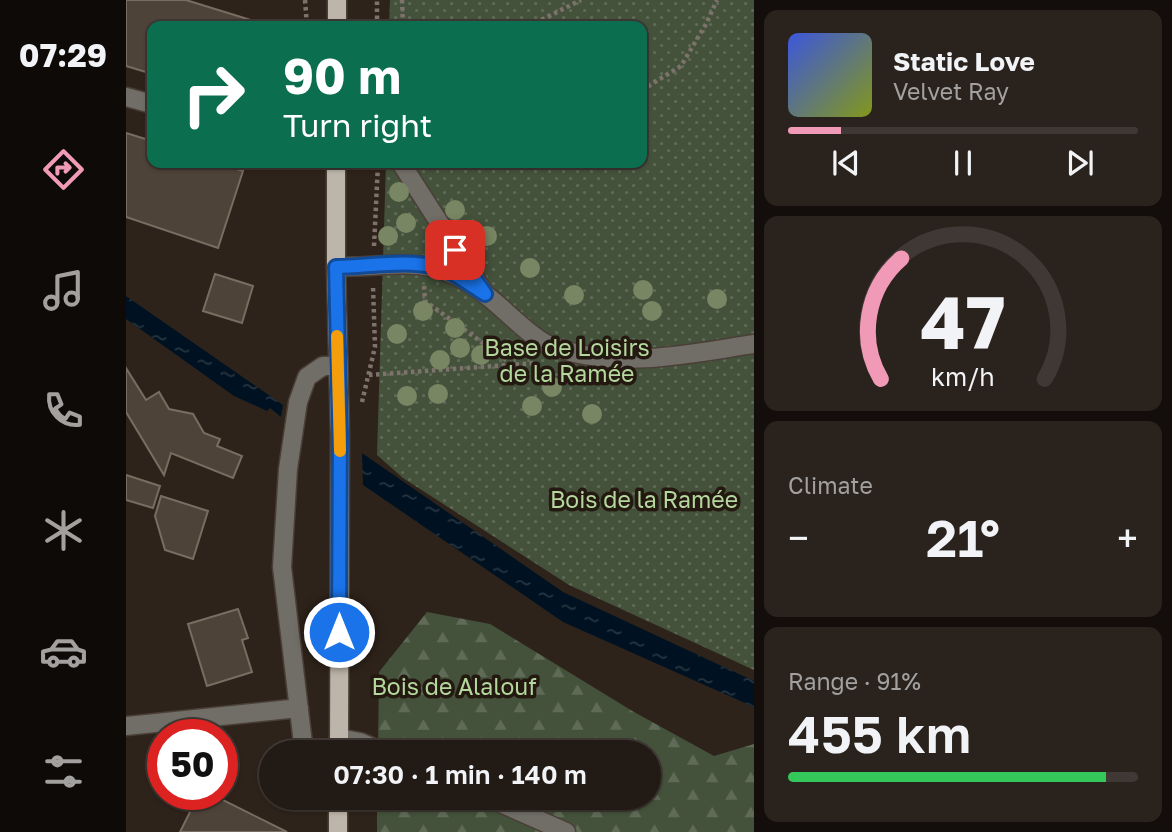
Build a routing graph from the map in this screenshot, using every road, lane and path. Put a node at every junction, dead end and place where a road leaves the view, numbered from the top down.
1 (305, 0) edge
2 (337, 0) edge
3 (377, 0) edge
4 (402, 0) edge
5 (581, 0) edge
6 (716, 0) edge
7 (307, 21) edge
8 (337, 21) edge
9 (377, 21) edge
10 (403, 21) edge
11 (539, 21) edge
12 (647, 87) edge
13 (126, 97) edge
14 (147, 103) edge
15 (336, 168) edge
16 (404, 168) edge
17 (336, 267) junction
18 (485, 294) junction
19 (754, 344) edge
20 (513, 365) dead end
21 (338, 366) junction
22 (369, 375) dead end
23 (299, 708) junction
24 (126, 726) edge
25 (303, 740) edge
26 (339, 740) edge
27 (338, 810) edge
28 (516, 810) edge
29 (338, 832) edge
30 (566, 832) edge

1 - 7 path
2 - 8 main road
3 - 9 path
4 - 10 path
5 - 11 path
6 - 12 path
13 - 14 street
15 - 17 main road
16 - 18 street
17 - 18 street
17 - 21 main road
18 - 19 street
20 - 22 path
21 - 23 street
21 - 26 main road
23 - 24 street
23 - 25 street
27 - 29 main road
28 - 30 street

